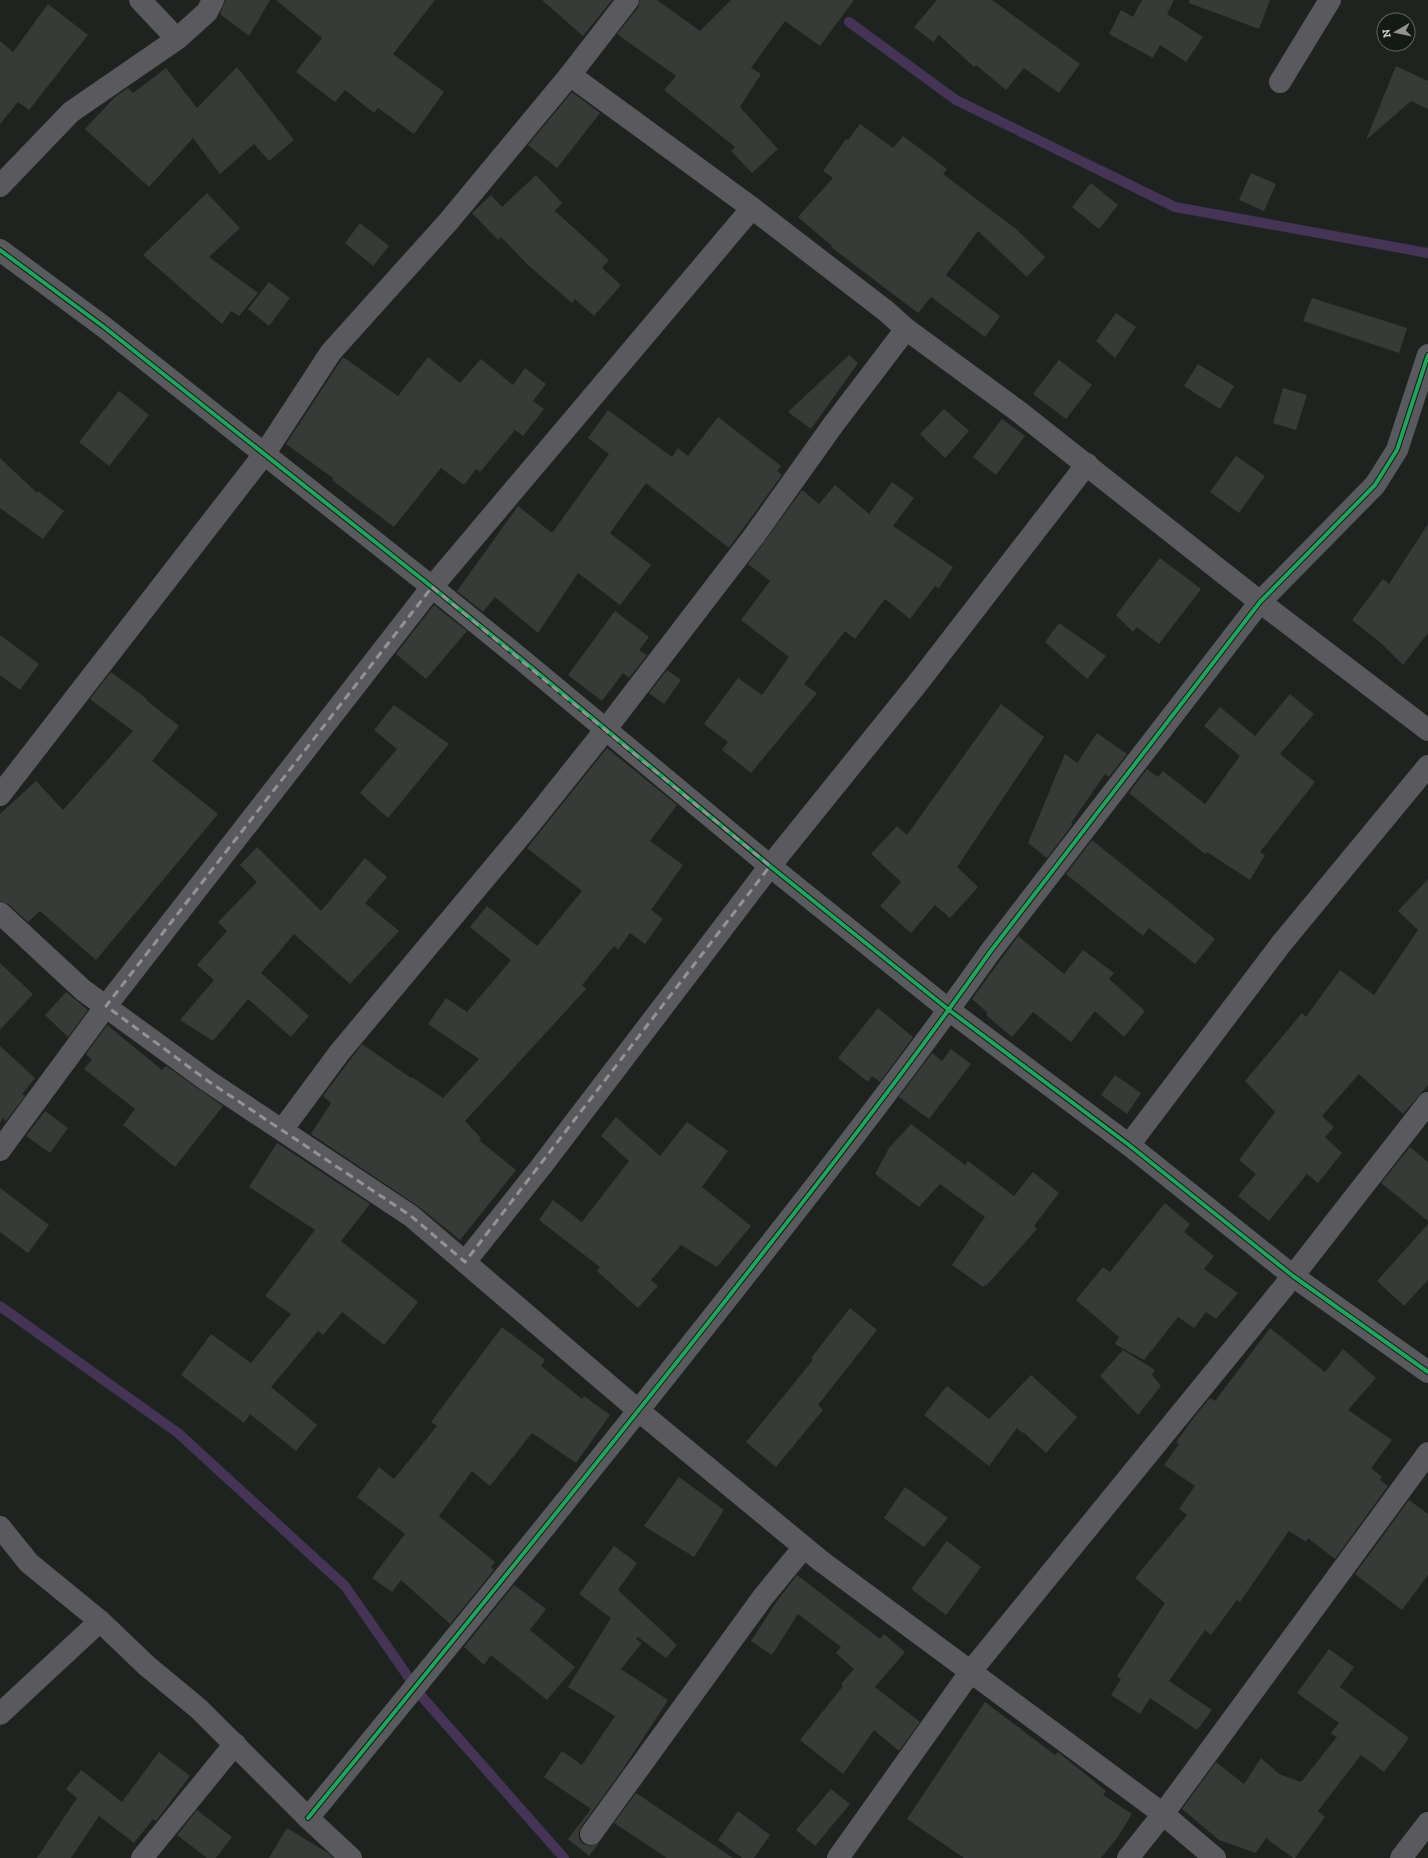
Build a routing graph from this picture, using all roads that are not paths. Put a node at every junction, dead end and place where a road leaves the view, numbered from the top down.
1 (140, 0) edge
2 (213, 0) edge
3 (628, 0) edge
4 (1330, 0) edge
5 (177, 39) junction
6 (570, 75) junction
7 (1280, 82) dead end
8 (0, 186) edge
9 (752, 208) junction
10 (0, 250) edge
11 (906, 329) junction
12 (1428, 355) edge
13 (265, 453) junction
14 (1087, 464) junction
15 (432, 587) junction
16 (1260, 602) junction
17 (606, 729) junction
18 (1428, 730) edge
19 (1428, 766) edge
20 (0, 795) edge
21 (770, 866) junction
22 (0, 913) edge
23 (106, 1006) junction
24 (949, 1010) junction
25 (1428, 1103) edge
26 (282, 1130) junction
27 (1129, 1145) junction
28 (0, 1150) edge
29 (466, 1262) junction
30 (1293, 1276) junction
31 (1428, 1372) edge
32 (638, 1411) junction
33 (1428, 1453) edge
34 (0, 1527) edge
35 (804, 1547) junction
36 (100, 1621) junction
37 (972, 1671) junction
38 (0, 1714) edge
39 (234, 1744) junction
40 (1163, 1814) junction
41 (308, 1818) junction
42 (1428, 1823) edge
43 (591, 1834) dead end
44 (142, 1858) edge
45 (351, 1858) edge
46 (838, 1858) edge
47 (1128, 1858) edge
48 (1215, 1858) edge
49 (1400, 1858) edge

1 - 5 street
2 - 5 street
3 - 6 street
4 - 7 street
5 - 8 street
6 - 9 street
6 - 13 street
9 - 11 street
9 - 15 street
10 - 13 street
11 - 14 street
11 - 17 street
12 - 16 street
13 - 15 street
13 - 20 street
14 - 16 street
14 - 21 street
15 - 17 street
15 - 23 street
16 - 18 street
16 - 24 street
17 - 21 street
17 - 26 street
19 - 27 street
21 - 24 street
21 - 29 street
22 - 23 street
23 - 26 street
23 - 28 street
24 - 27 street
24 - 32 street
25 - 30 street
26 - 29 street
27 - 30 street
29 - 32 street
30 - 31 street
30 - 37 street
32 - 35 street
32 - 41 street
33 - 40 street
34 - 36 street
35 - 37 street
35 - 43 street
36 - 38 street
36 - 39 street
37 - 40 street
37 - 46 street
39 - 41 street
39 - 44 street
40 - 47 street
40 - 48 street
41 - 45 street
42 - 49 street

